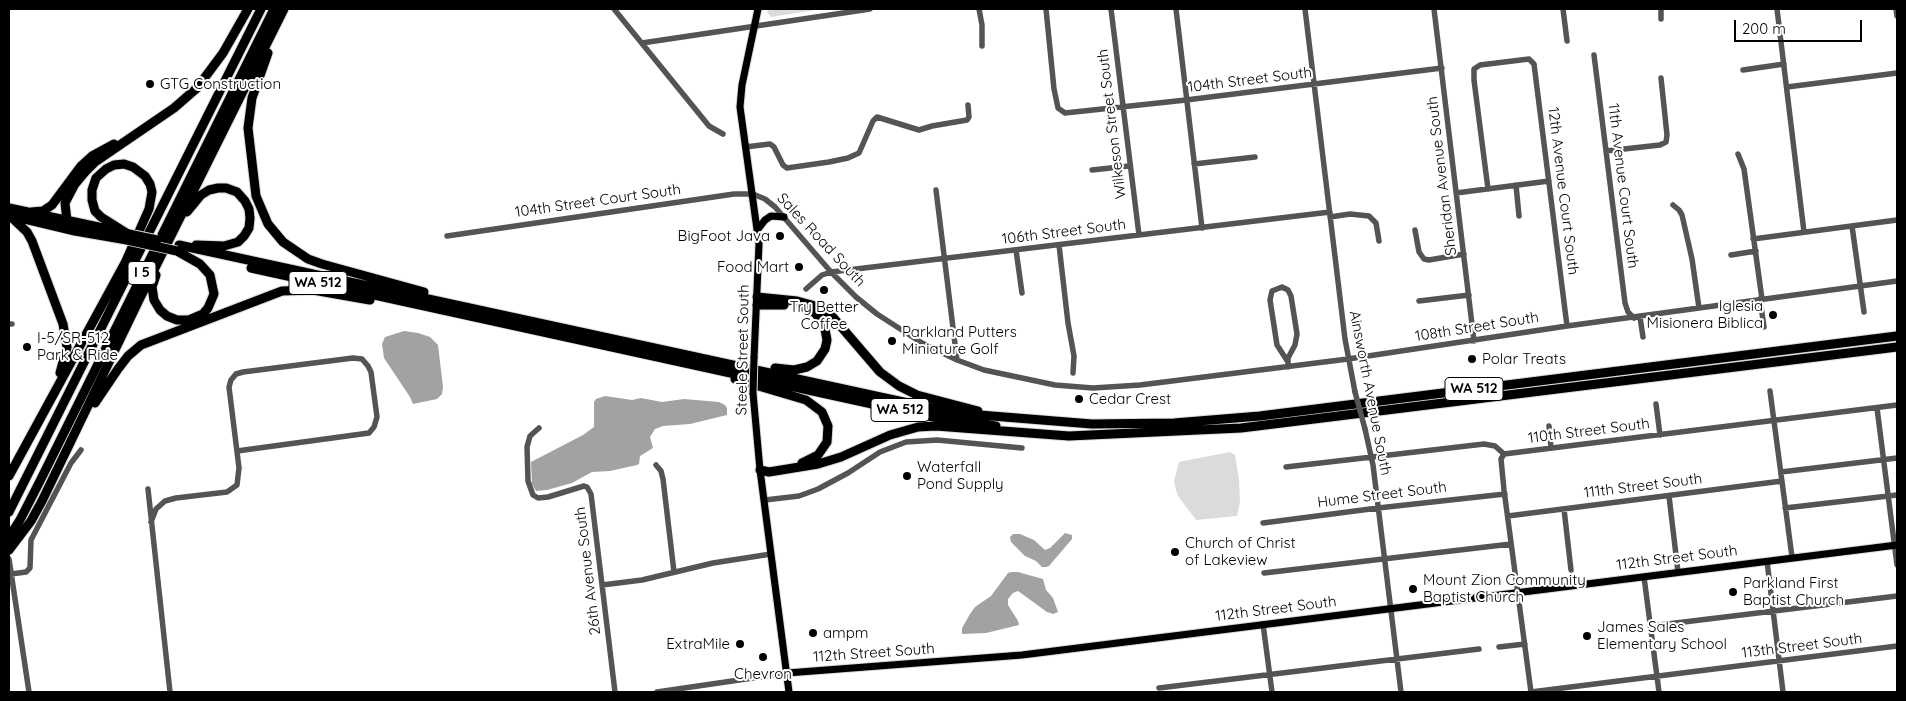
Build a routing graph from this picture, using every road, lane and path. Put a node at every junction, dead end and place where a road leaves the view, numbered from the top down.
1 (248, 9) edge
2 (261, 9) edge
3 (274, 9) edge
4 (284, 9) edge
5 (614, 9) edge
6 (758, 9) edge
7 (870, 9) edge
8 (979, 9) edge
9 (1046, 9) edge
10 (1111, 9) edge
11 (1176, 9) edge
12 (1305, 9) edge
13 (1434, 9) edge
14 (1563, 9) edge
15 (1661, 9) edge
16 (1777, 9) edge
17 (1896, 9) edge
18 (1897, 16) edge
19 (1661, 19) dead end
20 (754, 27) junction
21 (1567, 41) dead end
22 (642, 43) junction
23 (982, 46) dead end
24 (1594, 55) dead end
25 (1784, 64) junction
26 (1442, 68) junction
27 (1743, 70) dead end
28 (1897, 73) edge
29 (1661, 78) dead end
30 (1314, 85) junction
31 (1787, 87) junction
32 (1186, 100) junction
33 (968, 105) dead end
34 (1122, 107) junction
35 (154, 123) junction
36 (723, 134) dead end
37 (745, 147) junction
38 (1606, 151) junction
39 (1738, 154) dead end
40 (1255, 157) dead end
41 (1194, 164) junction
42 (1129, 166) junction
43 (1092, 170) dead end
44 (1548, 181) junction
45 (1516, 186) junction
46 (1488, 189) junction
47 (936, 190) dead end
48 (1456, 193) junction
49 (753, 194) junction
50 (1673, 205) dead end
51 (31, 212) junction
52 (9, 213) edge
53 (1330, 214) junction
54 (1519, 216) dead end
55 (784, 217) junction
56 (66, 220) junction
57 (1897, 220) edge
58 (176, 226) junction
59 (1852, 226) junction
60 (1202, 228) junction
61 (758, 229) junction
62 (1415, 230) dead end
63 (75, 231) junction
64 (1804, 232) junction
65 (128, 236) junction
66 (447, 236) dead end
67 (1139, 236) junction
68 (1753, 239) junction
69 (1379, 241) dead end
70 (1059, 245) junction
71 (178, 248) junction
72 (1016, 250) junction
73 (1756, 251) junction
74 (1464, 254) junction
75 (1732, 255) dead end
76 (161, 257) junction
77 (945, 258) junction
78 (831, 272) junction
79 (1897, 280) edge
80 (1860, 285) junction
81 (806, 289) dead end
82 (1022, 294) dead end
83 (1469, 295) junction
84 (1761, 299) junction
85 (757, 301) junction
86 (1419, 301) dead end
87 (1699, 308) junction
88 (460, 309) junction
89 (1864, 312) dead end
90 (1637, 317) junction
91 (1567, 326) junction
92 (1764, 328) dead end
93 (1897, 336) edge
94 (1643, 337) dead end
95 (1474, 341) junction
96 (1897, 347) edge
97 (1348, 359) junction
98 (693, 360) junction
99 (958, 360) junction
100 (1288, 364) junction
101 (1073, 373) dead end
102 (1060, 386) joint
103 (1770, 391) dead end
104 (1656, 404) dead end
105 (1897, 405) edge
106 (1877, 408) junction
107 (1013, 418) junction
108 (1774, 422) junction
109 (1549, 426) dead end
110 (539, 428) dead end
111 (76, 433) junction
112 (1111, 434) junction
113 (1660, 435) junction
114 (1022, 448) dead end
115 (1551, 448) junction
116 (81, 450) dead end
117 (237, 451) junction
118 (21, 453) junction
119 (1504, 454) junction
120 (1372, 457) junction
121 (1897, 458) edge
122 (1884, 460) junction
123 (656, 465) dead end
124 (1286, 468) dead end
125 (760, 470) junction
126 (1781, 472) junction
127 (9, 476) edge
128 (1782, 481) junction
129 (148, 489) dead end
130 (1505, 494) junction
131 (1897, 495) edge
132 (1669, 496) junction
133 (1889, 496) junction
134 (764, 500) junction
135 (1378, 508) junction
136 (1785, 508) junction
137 (1564, 509) junction
138 (9, 512) edge
139 (1508, 516) junction
140 (151, 522) junction
141 (1262, 523) dead end
142 (9, 537) edge
143 (1511, 544) junction
144 (1896, 545) edge
145 (9, 550) edge
146 (772, 554) junction
147 (1792, 557) junction
148 (1384, 559) junction
149 (9, 560) edge
150 (1767, 561) junction
151 (1897, 565) edge
152 (1571, 570) dead end
153 (674, 572) junction
154 (1678, 572) junction
155 (1264, 573) dead end
156 (11, 574) junction
157 (1644, 577) junction
158 (602, 585) junction
159 (1517, 592) junction
160 (1897, 596) edge
161 (1391, 608) junction
162 (1773, 611) junction
163 (1263, 624) junction
164 (1650, 626) junction
165 (1525, 644) junction
166 (1897, 646) edge
167 (1499, 647) dead end
168 (1479, 649) dead end
169 (1397, 659) junction
170 (1779, 662) junction
171 (787, 673) junction
172 (1270, 675) junction
173 (1657, 676) junction
174 (1159, 688) dead end
175 (29, 692) edge
176 (170, 692) edge
177 (614, 692) edge
178 (657, 692) edge
179 (789, 692) edge
180 (1272, 692) edge
181 (1401, 692) edge
182 (1531, 692) edge
183 (1659, 692) edge
184 (1783, 692) edge

1 - 35 highway
2 - 138 highway, I 5
3 - 142 highway, I 5
4 - 58 highway
4 - 88 highway
5 - 22 street
6 - 20 main road, Steele Street South
7 - 20 street
8 - 23 street
9 - 34 street, 104th Street South
10 - 34 street, Wilkeson Street South
11 - 32 street
12 - 30 street, Ainsworth Avenue South
13 - 26 street, Sheridan Avenue South
14 - 21 street
15 - 19 street
16 - 25 street
17 - 18 street
20 - 22 street
20 - 37 main road, Steele Street South
22 - 36 street
24 - 38 street, 11th Avenue Court South
25 - 27 street
25 - 31 street
26 - 30 street, 104th Street South
26 - 48 street, Sheridan Avenue South
28 - 31 street
29 - 38 street
30 - 32 street, 104th Street South
30 - 53 street, Ainsworth Avenue South
31 - 64 street
32 - 34 street, 104th Street South
32 - 41 street
33 - 37 street
34 - 42 street, Wilkeson Street South
35 - 51 highway
35 - 56 highway
37 - 49 main road, Steele Street South
38 - 90 street, 11th Avenue Court South
39 - 68 street
40 - 41 street
41 - 60 street
42 - 43 street
42 - 67 street, Wilkeson Street South
44 - 45 street
44 - 46 street, 12th Avenue Court South
44 - 91 street, 12th Avenue Court South
45 - 46 street
45 - 54 street
46 - 48 street
47 - 77 street
48 - 74 street, Sheridan Avenue South
49 - 55 street, Sales Road South
49 - 61 main road, Steele Street South
49 - 66 street, 104th Street Court South
50 - 87 street
51 - 52 highway, WA 512
51 - 56 highway, WA 512
52 - 63 highway, WA 512
52 - 118 highway
53 - 60 street, 106th Street South
53 - 69 street, 106th Street South
53 - 97 street, Ainsworth Avenue South
55 - 61 main road
55 - 78 street, Sales Road South
56 - 63 highway
56 - 65 highway, WA 512
57 - 59 street
58 - 71 highway
58 - 76 highway
59 - 64 street
59 - 80 street
60 - 67 street, 106th Street South
61 - 85 main road, Steele Street South
62 - 74 street
63 - 65 highway, WA 512
64 - 68 street
65 - 71 highway, WA 512, bridge
65 - 118 highway
67 - 70 street, 106th Street South
68 - 73 street
70 - 72 street, 106th Street South
70 - 101 street
71 - 76 highway
71 - 88 highway, WA 512
72 - 77 street, 106th Street South
72 - 82 street
73 - 75 street
73 - 84 street
74 - 83 street, Sheridan Avenue South
76 - 111 highway
77 - 78 street, 106th Street South
77 - 99 street
78 - 81 street, 106th Street South
78 - 99 street, Sales Road South
79 - 80 street, 108th Street South
80 - 84 street, 108th Street South
80 - 89 street
83 - 86 street
83 - 95 street, Sheridan Avenue South
84 - 87 street, 108th Street South
84 - 92 street
85 - 98 highway
85 - 107 highway
85 - 125 main road, Steele Street South, bridge
87 - 90 street, 108th Street South
88 - 98 highway, WA 512
88 - 111 highway
90 - 91 street, 108th Street South
90 - 94 street, 11th Avenue Court South
91 - 95 street, 108th Street South
93 - 107 highway, WA 512
95 - 97 street, 108th Street South
96 - 112 highway, WA 512
97 - 100 street, 108th Street South
97 - 120 street, Ainsworth Avenue South, bridge
98 - 107 highway, WA 512
98 - 112 highway, WA 512
98 - 125 highway
99 - 102 street, Sales Road South
100 - 100 street
100 - 102 street, 108th Street South
103 - 108 street
104 - 113 street
105 - 106 street, 110th Street South
106 - 108 street, 110th Street South
106 - 122 street
108 - 113 street, 110th Street South
108 - 126 street
109 - 115 street
110 - 158 street, 26th Avenue South
111 - 145 highway
112 - 125 highway
113 - 115 street, 110th Street South
114 - 134 street
115 - 119 street, 110th Street South
116 - 156 street
117 - 117 street
117 - 140 street
118 - 127 highway
119 - 120 street
119 - 130 street
120 - 124 street
120 - 135 street, Ainsworth Avenue South
121 - 122 street
122 - 126 street
122 - 133 street
123 - 153 street
125 - 134 main road, Steele Street South
126 - 128 street
128 - 132 street, 111th Street South
128 - 136 street
129 - 140 street
130 - 135 street, Hume Street South
130 - 139 street
131 - 133 street
132 - 137 street, 111th Street South
132 - 154 street
133 - 136 street
133 - 144 street
134 - 146 main road, Steele Street South
135 - 141 street, Hume Street South
135 - 148 street, Ainsworth Avenue South
136 - 147 street
137 - 139 street, 111th Street South
137 - 152 street
139 - 143 street
140 - 176 street
143 - 148 street
143 - 159 street
144 - 147 main road, 112th Street South
144 - 151 street
146 - 153 street
146 - 171 main road, Steele Street South
147 - 150 main road, 112th Street South
148 - 155 street
148 - 161 street, Ainsworth Avenue South
149 - 156 street
150 - 154 main road, 112th Street South
150 - 162 street
153 - 158 street
154 - 157 main road, 112th Street South
156 - 175 street
157 - 159 main road, 112th Street South
157 - 164 street
158 - 177 street, 26th Avenue South
159 - 161 main road, 112th Street South
159 - 165 street
160 - 162 street
161 - 163 main road, 112th Street South
161 - 169 street, Ainsworth Avenue South
162 - 164 street
162 - 170 street
163 - 171 main road, 112th Street South
163 - 172 street
164 - 173 street
165 - 167 street
165 - 182 street
166 - 170 street, 113th Street South
168 - 169 street
169 - 172 street
169 - 181 street, Ainsworth Avenue South
170 - 173 street, 113th Street South
170 - 184 street
171 - 178 street, 112th Street South
171 - 179 main road, Steele Street South
172 - 174 street
172 - 180 street
173 - 182 street, 113th Street South
173 - 183 street

